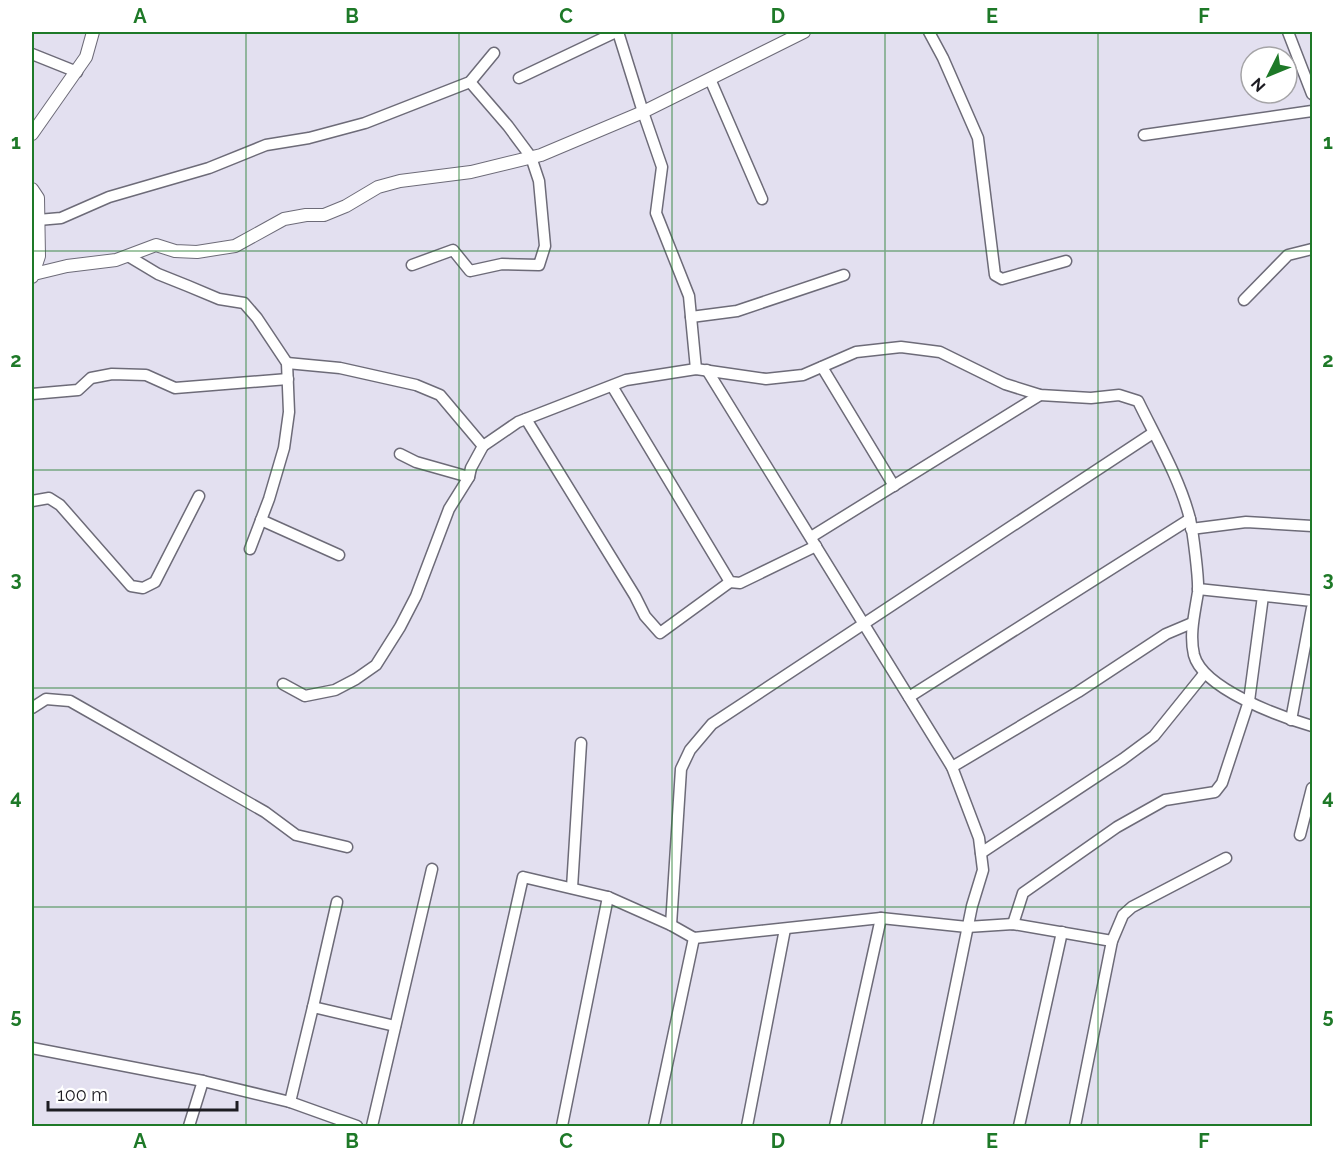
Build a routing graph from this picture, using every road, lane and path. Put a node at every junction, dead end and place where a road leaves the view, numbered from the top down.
1 (93, 32) edge
2 (617, 32) edge
3 (804, 32) edge
4 (929, 32) edge
5 (1288, 32) edge
6 (494, 53) dead end
7 (32, 54) edge
8 (76, 72) junction
9 (519, 78) dead end
10 (710, 78) junction
11 (470, 82) junction
12 (1312, 94) edge
13 (1312, 111) edge
14 (643, 112) junction
15 (32, 134) edge
16 (1143, 135) dead end
17 (531, 157) junction
18 (32, 189) edge
19 (762, 199) dead end
20 (38, 220) junction
21 (1312, 249) edge
22 (128, 256) junction
23 (1066, 261) dead end
24 (412, 265) dead end
25 (33, 275) edge
26 (844, 275) dead end
27 (1244, 300) dead end
28 (691, 317) junction
29 (287, 363) junction
30 (822, 367) junction
31 (701, 370) junction
32 (288, 380) junction
33 (612, 386) junction
34 (32, 394) edge
35 (1040, 395) junction
36 (526, 419) junction
37 (1153, 433) junction
38 (483, 446) junction
39 (400, 454) dead end
40 (470, 477) junction
41 (894, 486) junction
42 (199, 496) dead end
43 (32, 501) edge
44 (261, 520) junction
45 (1191, 524) junction
46 (1312, 526) edge
47 (814, 541) junction
48 (250, 549) dead end
49 (339, 555) dead end
50 (730, 582) junction
51 (1198, 589) junction
52 (1263, 596) junction
53 (1312, 601) edge
54 (1312, 608) edge
55 (1192, 623) junction
56 (864, 624) junction
57 (1204, 674) junction
58 (283, 684) dead end
59 (909, 697) junction
60 (1249, 701) junction
61 (32, 708) edge
62 (1291, 720) junction
63 (1312, 726) edge
64 (581, 743) dead end
65 (952, 767) junction
66 (1312, 789) edge
67 (1300, 835) dead end
68 (346, 847) dead end
69 (981, 853) junction
70 (1226, 858) dead end
71 (432, 869) dead end
72 (572, 888) junction
73 (608, 897) junction
74 (337, 902) dead end
75 (881, 918) junction
76 (1013, 924) junction
77 (671, 925) junction
78 (968, 927) junction
79 (785, 929) junction
80 (1062, 932) junction
81 (694, 938) junction
82 (1112, 940) junction
83 (312, 1008) junction
84 (395, 1026) junction
85 (32, 1048) edge
86 (203, 1082) junction
87 (290, 1101) junction
88 (189, 1126) edge
89 (357, 1126) edge
90 (372, 1126) edge
91 (467, 1126) edge
92 (561, 1126) edge
93 (654, 1126) edge
94 (747, 1126) edge
95 (835, 1126) edge
96 (927, 1126) edge
97 (1018, 1126) edge
98 (1075, 1126) edge

1 - 8 street
2 - 9 street
2 - 14 street
3 - 10 street
4 - 23 street
5 - 12 street
6 - 11 street
7 - 8 street
8 - 15 street
10 - 14 street
10 - 19 street
11 - 17 street
11 - 20 street
13 - 16 street
14 - 17 street
14 - 28 street
17 - 22 street
17 - 24 street
18 - 20 street
20 - 25 street
21 - 27 street
22 - 25 street
22 - 29 street
26 - 28 street
28 - 31 street
29 - 32 street
29 - 38 street
30 - 31 street
30 - 35 street
30 - 41 street
31 - 33 street
31 - 47 street
32 - 34 street
32 - 44 street
33 - 36 street
33 - 50 street
35 - 37 street
35 - 41 street
36 - 38 street
36 - 50 street
37 - 45 street
37 - 56 street
38 - 40 street
39 - 40 street
40 - 58 street
41 - 47 street
42 - 43 street
44 - 48 street
44 - 49 street
45 - 46 street
45 - 51 street
45 - 59 street
47 - 50 street
47 - 56 street
51 - 52 street
51 - 55 street
52 - 53 street
52 - 60 street
54 - 62 street
55 - 57 street
55 - 65 street
56 - 59 street
56 - 77 street
57 - 60 street
57 - 69 street
59 - 65 street
60 - 62 street
60 - 76 street
61 - 68 street
62 - 63 street
64 - 72 street
65 - 69 street
66 - 67 street
69 - 78 street
70 - 82 street
71 - 84 street
72 - 73 street
72 - 91 street
73 - 77 street
73 - 92 street
74 - 83 street
75 - 78 street
75 - 79 street
75 - 95 street
76 - 78 street
76 - 80 street
77 - 81 street
78 - 96 street
79 - 81 street
79 - 94 street
80 - 82 street
80 - 97 street
81 - 93 street
82 - 98 street
83 - 84 street
83 - 87 street
84 - 90 street
85 - 86 street
86 - 87 street
86 - 88 street
87 - 89 street

